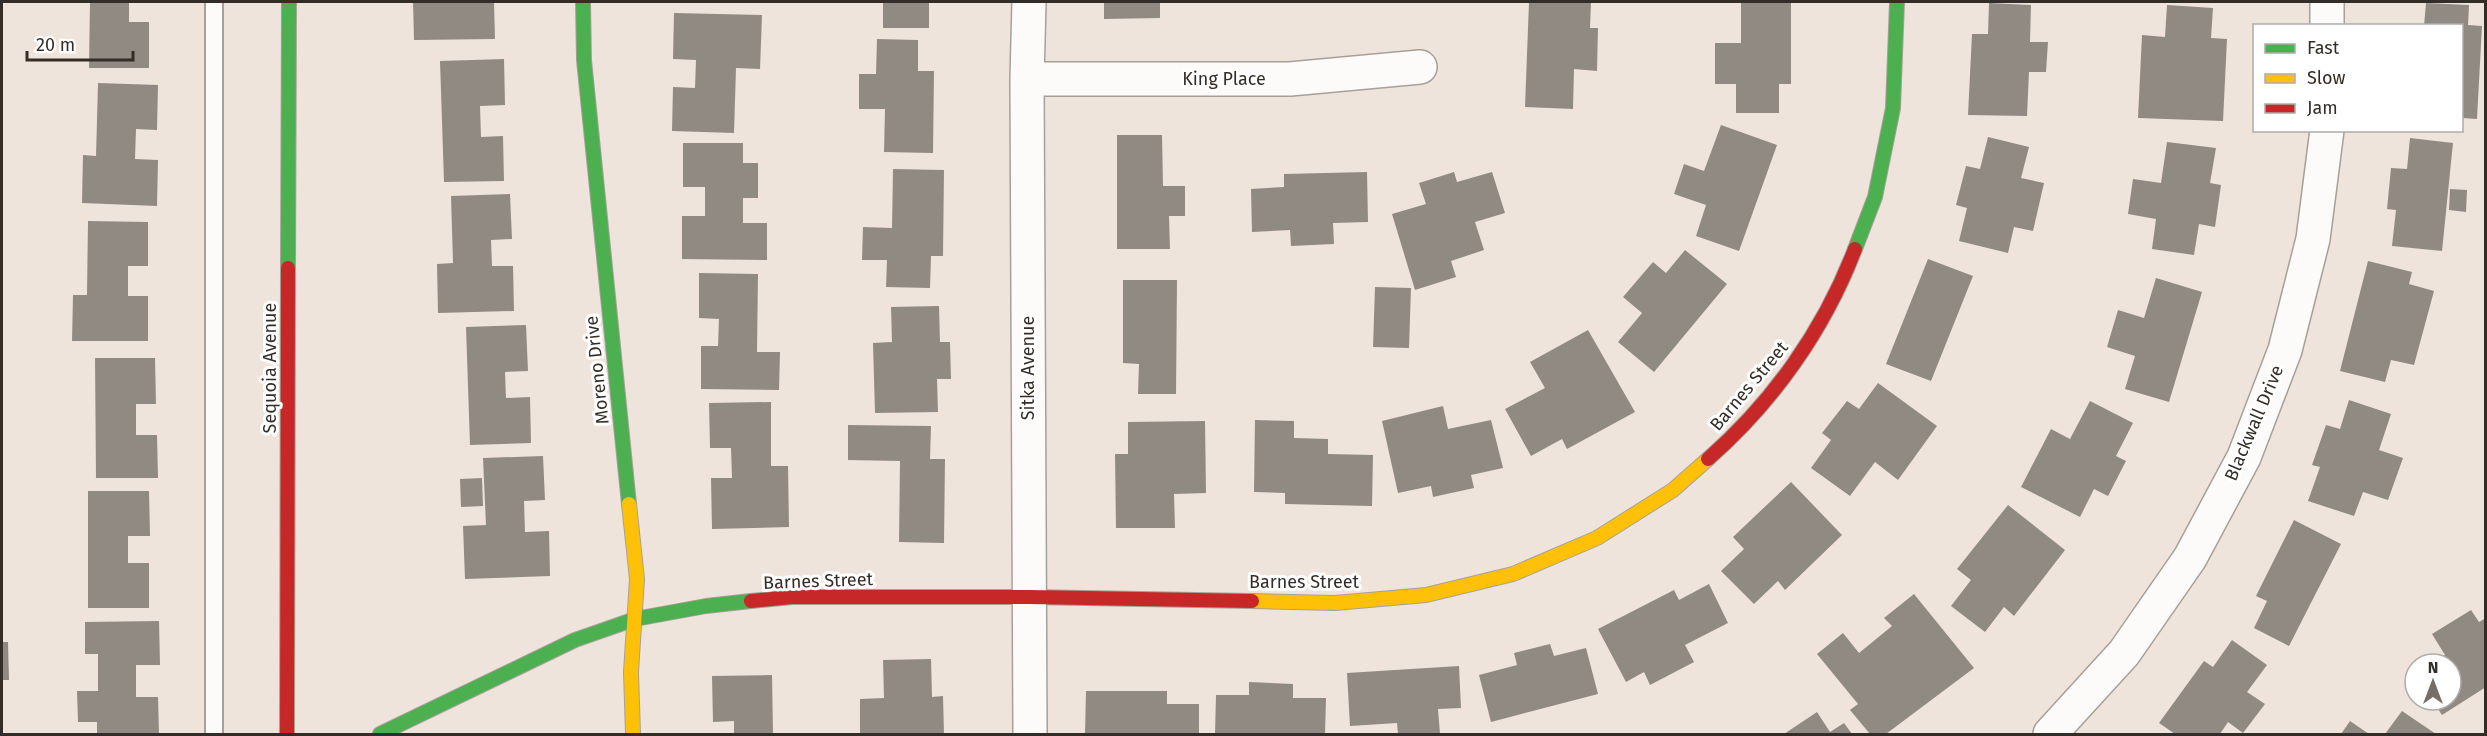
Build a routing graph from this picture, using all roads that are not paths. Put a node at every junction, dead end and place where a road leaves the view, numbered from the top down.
1 (214, 2) edge
2 (289, 2) edge
3 (583, 2) edge
4 (1029, 2) edge
5 (1896, 2) edge
6 (2327, 2) edge
7 (2327, 24) edge
8 (1420, 67) dead end
9 (1027, 79) junction
10 (2327, 132) edge
11 (1029, 597) junction
12 (634, 619) junction
13 (214, 735) edge
14 (286, 735) edge
15 (380, 735) edge
16 (633, 735) edge
17 (1030, 735) edge
18 (2050, 735) edge

1 - 13 lane
2 - 14 street, Sequoia Avenue
3 - 12 street, Moreno Drive
4 - 9 street, Sitka Avenue
5 - 11 street, Barnes Street
6 - 7 street
8 - 9 street, King Place
9 - 11 street, Sitka Avenue
10 - 18 street, Blackwall Drive
11 - 12 street, Barnes Street
11 - 17 street, Sitka Avenue
12 - 15 street, Barnes Street
12 - 16 street, Moreno Drive

